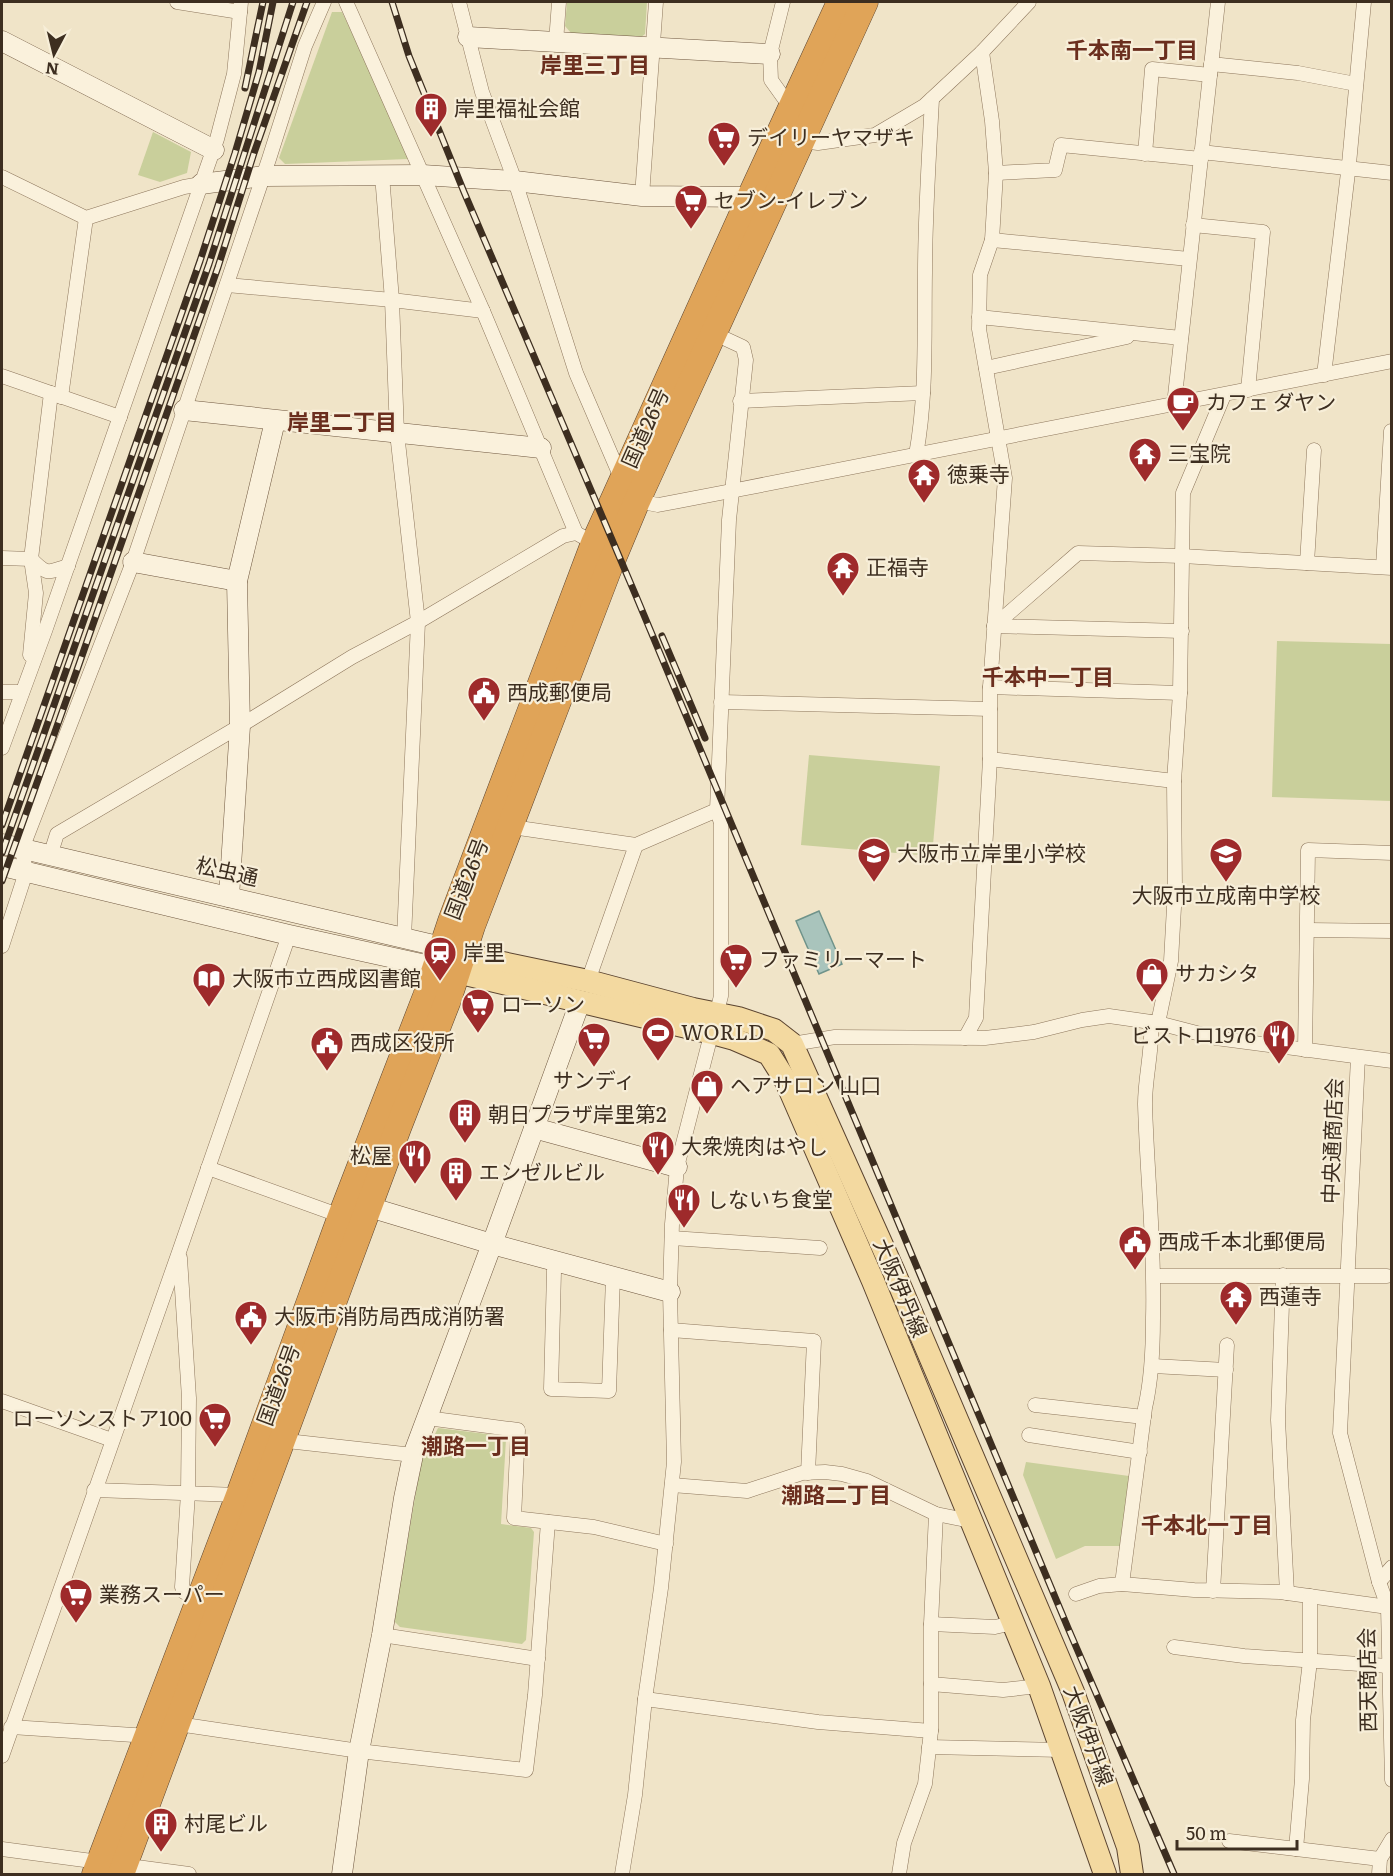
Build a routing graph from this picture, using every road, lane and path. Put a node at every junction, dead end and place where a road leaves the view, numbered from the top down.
1 (177, 2) edge
2 (324, 2) edge
3 (346, 2) edge
4 (459, 2) edge
5 (559, 2) edge
6 (656, 2) edge
7 (783, 2) edge
8 (840, 2) edge
9 (865, 2) edge
10 (1029, 2) edge
11 (1218, 2) edge
12 (1364, 2) edge
13 (240, 7) edge
14 (468, 37) junction
15 (2, 40) edge
16 (556, 42) junction
17 (652, 47) junction
18 (982, 52) junction
19 (770, 54) junction
20 (1211, 69) junction
21 (1356, 84) junction
22 (932, 99) junction
23 (791, 108) junction
24 (802, 141) junction
25 (214, 150) junction
26 (1145, 154) junction
27 (1201, 156) junction
28 (1349, 168) junction
29 (996, 173) junction
30 (1392, 173) edge
31 (423, 175) junction
32 (264, 176) junction
33 (382, 176) junction
34 (2, 177) edge
35 (515, 181) junction
36 (201, 184) junction
37 (642, 196) junction
38 (750, 196) junction
39 (86, 218) junction
40 (1193, 225) junction
41 (992, 240) junction
42 (1190, 259) junction
43 (227, 285) junction
44 (392, 300) junction
45 (483, 311) junction
46 (979, 317) junction
47 (715, 334) junction
48 (1138, 334) junction
49 (1181, 338) junction
50 (1392, 361) edge
51 (986, 368) junction
52 (1324, 375) junction
53 (2, 376) edge
54 (1248, 390) junction
55 (923, 393) junction
56 (56, 395) junction
57 (1224, 395) junction
58 (740, 401) junction
59 (1174, 405) junction
60 (184, 410) junction
61 (120, 417) junction
62 (275, 421) junction
63 (1391, 431) edge
64 (397, 434) junction
65 (999, 438) junction
66 (541, 448) junction
67 (1314, 450) dead end
68 (916, 455) junction
69 (1390, 477) edge
70 (622, 480) junction
71 (731, 491) junction
72 (638, 501) junction
73 (585, 538) junction
74 (1182, 556) junction
75 (2, 558) edge
76 (31, 559) junction
77 (133, 562) junction
78 (1307, 563) junction
79 (68, 566) junction
80 (1388, 567) edge
81 (237, 581) junction
82 (418, 622) junction
83 (994, 626) junction
84 (1182, 631) junction
85 (28, 675) junction
86 (990, 687) junction
87 (2, 692) edge
88 (22, 692) junction
89 (1180, 693) junction
90 (721, 702) junction
91 (990, 709) junction
92 (240, 726) junction
93 (2, 748) edge
94 (990, 759) junction
95 (1174, 781) junction
96 (717, 810) junction
97 (512, 827) junction
98 (2, 844) edge
99 (636, 845) junction
100 (22, 849) junction
101 (1392, 853) edge
102 (50, 856) junction
103 (2, 866) edge
104 (26, 872) junction
105 (230, 897) junction
106 (1308, 930) junction
107 (1392, 931) edge
108 (289, 935) junction
109 (404, 938) junction
110 (2, 946) edge
111 (450, 960) junction
112 (584, 992) junction
113 (1155, 1022) junction
114 (715, 1023) junction
115 (965, 1038) junction
116 (792, 1044) junction
117 (1305, 1050) junction
118 (1358, 1057) junction
119 (1392, 1061) edge
120 (534, 1128) junction
121 (677, 1167) junction
122 (208, 1168) junction
123 (369, 1207) junction
124 (341, 1216) junction
125 (672, 1238) junction
126 (492, 1244) junction
127 (820, 1248) dead end
128 (179, 1252) junction
129 (555, 1261) junction
130 (1283, 1275) junction
131 (1154, 1276) junction
132 (1387, 1276) dead end
133 (613, 1277) junction
134 (1348, 1277) junction
135 (670, 1292) junction
136 (671, 1330) junction
137 (1227, 1345) dead end
138 (1153, 1366) junction
139 (1226, 1371) junction
140 (2, 1401) edge
141 (1035, 1405) dead end
142 (1144, 1417) junction
143 (427, 1418) junction
144 (1029, 1435) dead end
145 (272, 1439) junction
146 (112, 1440) junction
147 (1140, 1452) junction
148 (412, 1455) junction
149 (808, 1473) junction
150 (672, 1485) junction
151 (94, 1490) junction
152 (188, 1493) junction
153 (239, 1495) junction
154 (936, 1514) junction
155 (971, 1521) junction
156 (548, 1522) junction
157 (666, 1544) junction
158 (1392, 1568) edge
159 (1379, 1582) junction
160 (1122, 1584) junction
161 (1213, 1591) junction
162 (184, 1592) dead end
163 (1287, 1593) junction
164 (1076, 1594) dead end
165 (1310, 1596) junction
166 (1388, 1606) junction
167 (1013, 1623) junction
168 (931, 1624) junction
169 (382, 1635) junction
170 (1174, 1647) dead end
171 (538, 1659) junction
172 (1310, 1661) junction
173 (1388, 1666) junction
174 (931, 1684) junction
175 (1039, 1686) junction
176 (1390, 1696) edge
177 (645, 1699) junction
178 (178, 1724) junction
179 (11, 1727) junction
180 (931, 1731) junction
181 (148, 1736) junction
182 (929, 1747) junction
183 (1062, 1750) junction
184 (358, 1751) junction
185 (2, 1756) edge
186 (1391, 1766) edge
187 (1392, 1780) edge
188 (1392, 1839) edge
189 (1229, 1841) dead end
190 (1291, 1848) junction
191 (2, 1849) edge
192 (1380, 1859) junction
193 (110, 1869) edge
194 (158, 1873) edge
195 (189, 1875) edge
196 (342, 1875) edge
197 (622, 1875) edge
198 (899, 1875) edge
199 (1105, 1875) edge
200 (1132, 1875) edge
201 (1378, 1875) edge

1 - 13 street
2 - 32 street
3 - 31 street
4 - 14 street
5 - 16 street
6 - 17 street
7 - 19 street
8 - 23 highway, 国道26号
9 - 24 highway, 国道26号
10 - 18 street
11 - 20 street
12 - 21 street
13 - 25 street
14 - 16 street
14 - 35 street
15 - 25 street
16 - 17 street
17 - 19 street
17 - 37 street
18 - 22 street
18 - 29 street
19 - 23 street
20 - 21 street
20 - 26 street
20 - 27 street
21 - 28 street
22 - 24 street
22 - 55 street
23 - 38 highway, 国道26号
24 - 47 highway, 国道26号
25 - 36 street
26 - 27 street
26 - 29 street
27 - 28 street
27 - 40 street
28 - 30 street
28 - 52 street
29 - 41 street
31 - 33 street
31 - 35 street
31 - 45 street
32 - 33 street
32 - 36 street
32 - 43 street
33 - 44 street
34 - 39 street
35 - 37 street
35 - 70 street
36 - 39 street
36 - 61 street
37 - 38 street
38 - 70 highway, 国道26号
39 - 56 street
40 - 42 street
40 - 54 street
41 - 42 street
41 - 46 street
42 - 49 street
43 - 44 street
43 - 60 street
44 - 45 street
44 - 64 street
45 - 66 street
46 - 48 street
46 - 51 street
47 - 58 street
47 - 72 highway, 国道26号
48 - 49 street
48 - 51 street
49 - 59 street
50 - 52 street
51 - 65 street
52 - 54 street
53 - 56 street
54 - 57 street
55 - 58 street
55 - 68 street
56 - 61 street
56 - 76 street
57 - 59 street
57 - 74 street
58 - 71 street
59 - 65 street
60 - 62 street
60 - 77 street
61 - 79 street
62 - 64 street
62 - 81 street
63 - 69 street
64 - 66 street
64 - 82 street
65 - 68 street
65 - 83 street
66 - 73 street
67 - 78 street
68 - 71 street
69 - 80 street
70 - 73 highway, 国道26号
71 - 72 street
71 - 90 street
72 - 97 highway, 国道26号
73 - 82 street
73 - 111 highway, 国道26号
74 - 78 street
74 - 83 street
74 - 84 street
75 - 76 street
76 - 79 street
76 - 85 street
77 - 81 street
77 - 100 street
78 - 80 street
79 - 85 street
81 - 92 street
82 - 92 street
82 - 109 street
83 - 84 street
83 - 86 street
84 - 89 street
85 - 88 street
86 - 89 street
86 - 91 street
87 - 88 street
88 - 93 street
89 - 95 street
90 - 91 street
90 - 96 street
91 - 94 street
92 - 102 street
92 - 105 street
94 - 95 street
94 - 115 street
95 - 113 street
96 - 99 street
96 - 114 street
97 - 99 street
97 - 111 highway, 国道26号
98 - 100 street, 松虫通
99 - 112 street
100 - 102 street, 松虫通
100 - 104 street
101 - 106 street
102 - 105 street, 松虫通
103 - 104 street
104 - 108 street
104 - 110 street
105 - 109 street, 松虫通
106 - 107 street
106 - 117 street
108 - 111 street
108 - 122 street
109 - 111 street, 松虫通
111 - 112 main road, 大阪伊丹線
111 - 123 highway, 国道26号
111 - 124 highway, 国道26号
112 - 114 main road, 大阪伊丹線
112 - 120 street
113 - 115 street
113 - 117 street
113 - 131 street
114 - 116 main road, 大阪伊丹線
114 - 121 street
114 - 155 main road, 大阪伊丹線
115 - 116 street
116 - 200 main road, 大阪伊丹線
117 - 118 street
118 - 119 street
118 - 134 street, 中央通商店会
120 - 121 street
120 - 126 street
121 - 125 street
122 - 124 street
122 - 128 street
123 - 126 street
123 - 145 highway, 国道26号
124 - 145 highway, 国道26号
125 - 127 street
125 - 135 street
126 - 129 street
126 - 143 street
128 - 146 street
128 - 152 street
129 - 133 street
129 - 133 street
130 - 131 street
130 - 134 street
130 - 163 street
131 - 138 street
132 - 134 street
133 - 135 street
134 - 159 street, 中央通商店会
135 - 136 street
136 - 149 street
136 - 150 street
137 - 139 street
138 - 139 street
138 - 142 street
139 - 161 street
140 - 146 street
141 - 142 street
142 - 147 street
143 - 148 street
143 - 156 street
144 - 147 street
145 - 148 street
145 - 153 highway, 国道26号
145 - 178 highway, 国道26号
146 - 151 street
147 - 160 street
148 - 169 street
149 - 150 street
149 - 154 street
150 - 157 street
151 - 152 street
151 - 179 street
152 - 153 street
152 - 162 street
153 - 181 highway, 国道26号
154 - 155 street
154 - 168 street
155 - 167 main road, 大阪伊丹線
156 - 157 street
156 - 171 street
157 - 177 street
158 - 159 street
159 - 166 street, 西天商店会
160 - 161 street
160 - 164 street
161 - 163 street
163 - 165 street
165 - 166 street
165 - 172 street
166 - 173 street, 西天商店会
167 - 168 street
167 - 175 main road, 大阪伊丹線
168 - 174 street
169 - 171 street
169 - 184 street
170 - 172 street
171 - 184 street
172 - 173 street
172 - 190 street
173 - 176 street, 西天商店会
174 - 175 street
174 - 180 street
175 - 183 main road, 大阪伊丹線
176 - 186 street, 西天商店会
177 - 180 street
177 - 197 street
178 - 184 street
178 - 193 highway, 国道26号
179 - 181 street
179 - 185 street
180 - 182 street
181 - 193 highway, 国道26号
182 - 183 street
182 - 198 street
183 - 199 main road, 大阪伊丹線
184 - 196 street
186 - 187 street, 西天商店会
188 - 192 street
189 - 190 street
190 - 192 street
191 - 193 street
192 - 201 street
193 - 194 street
194 - 195 street

